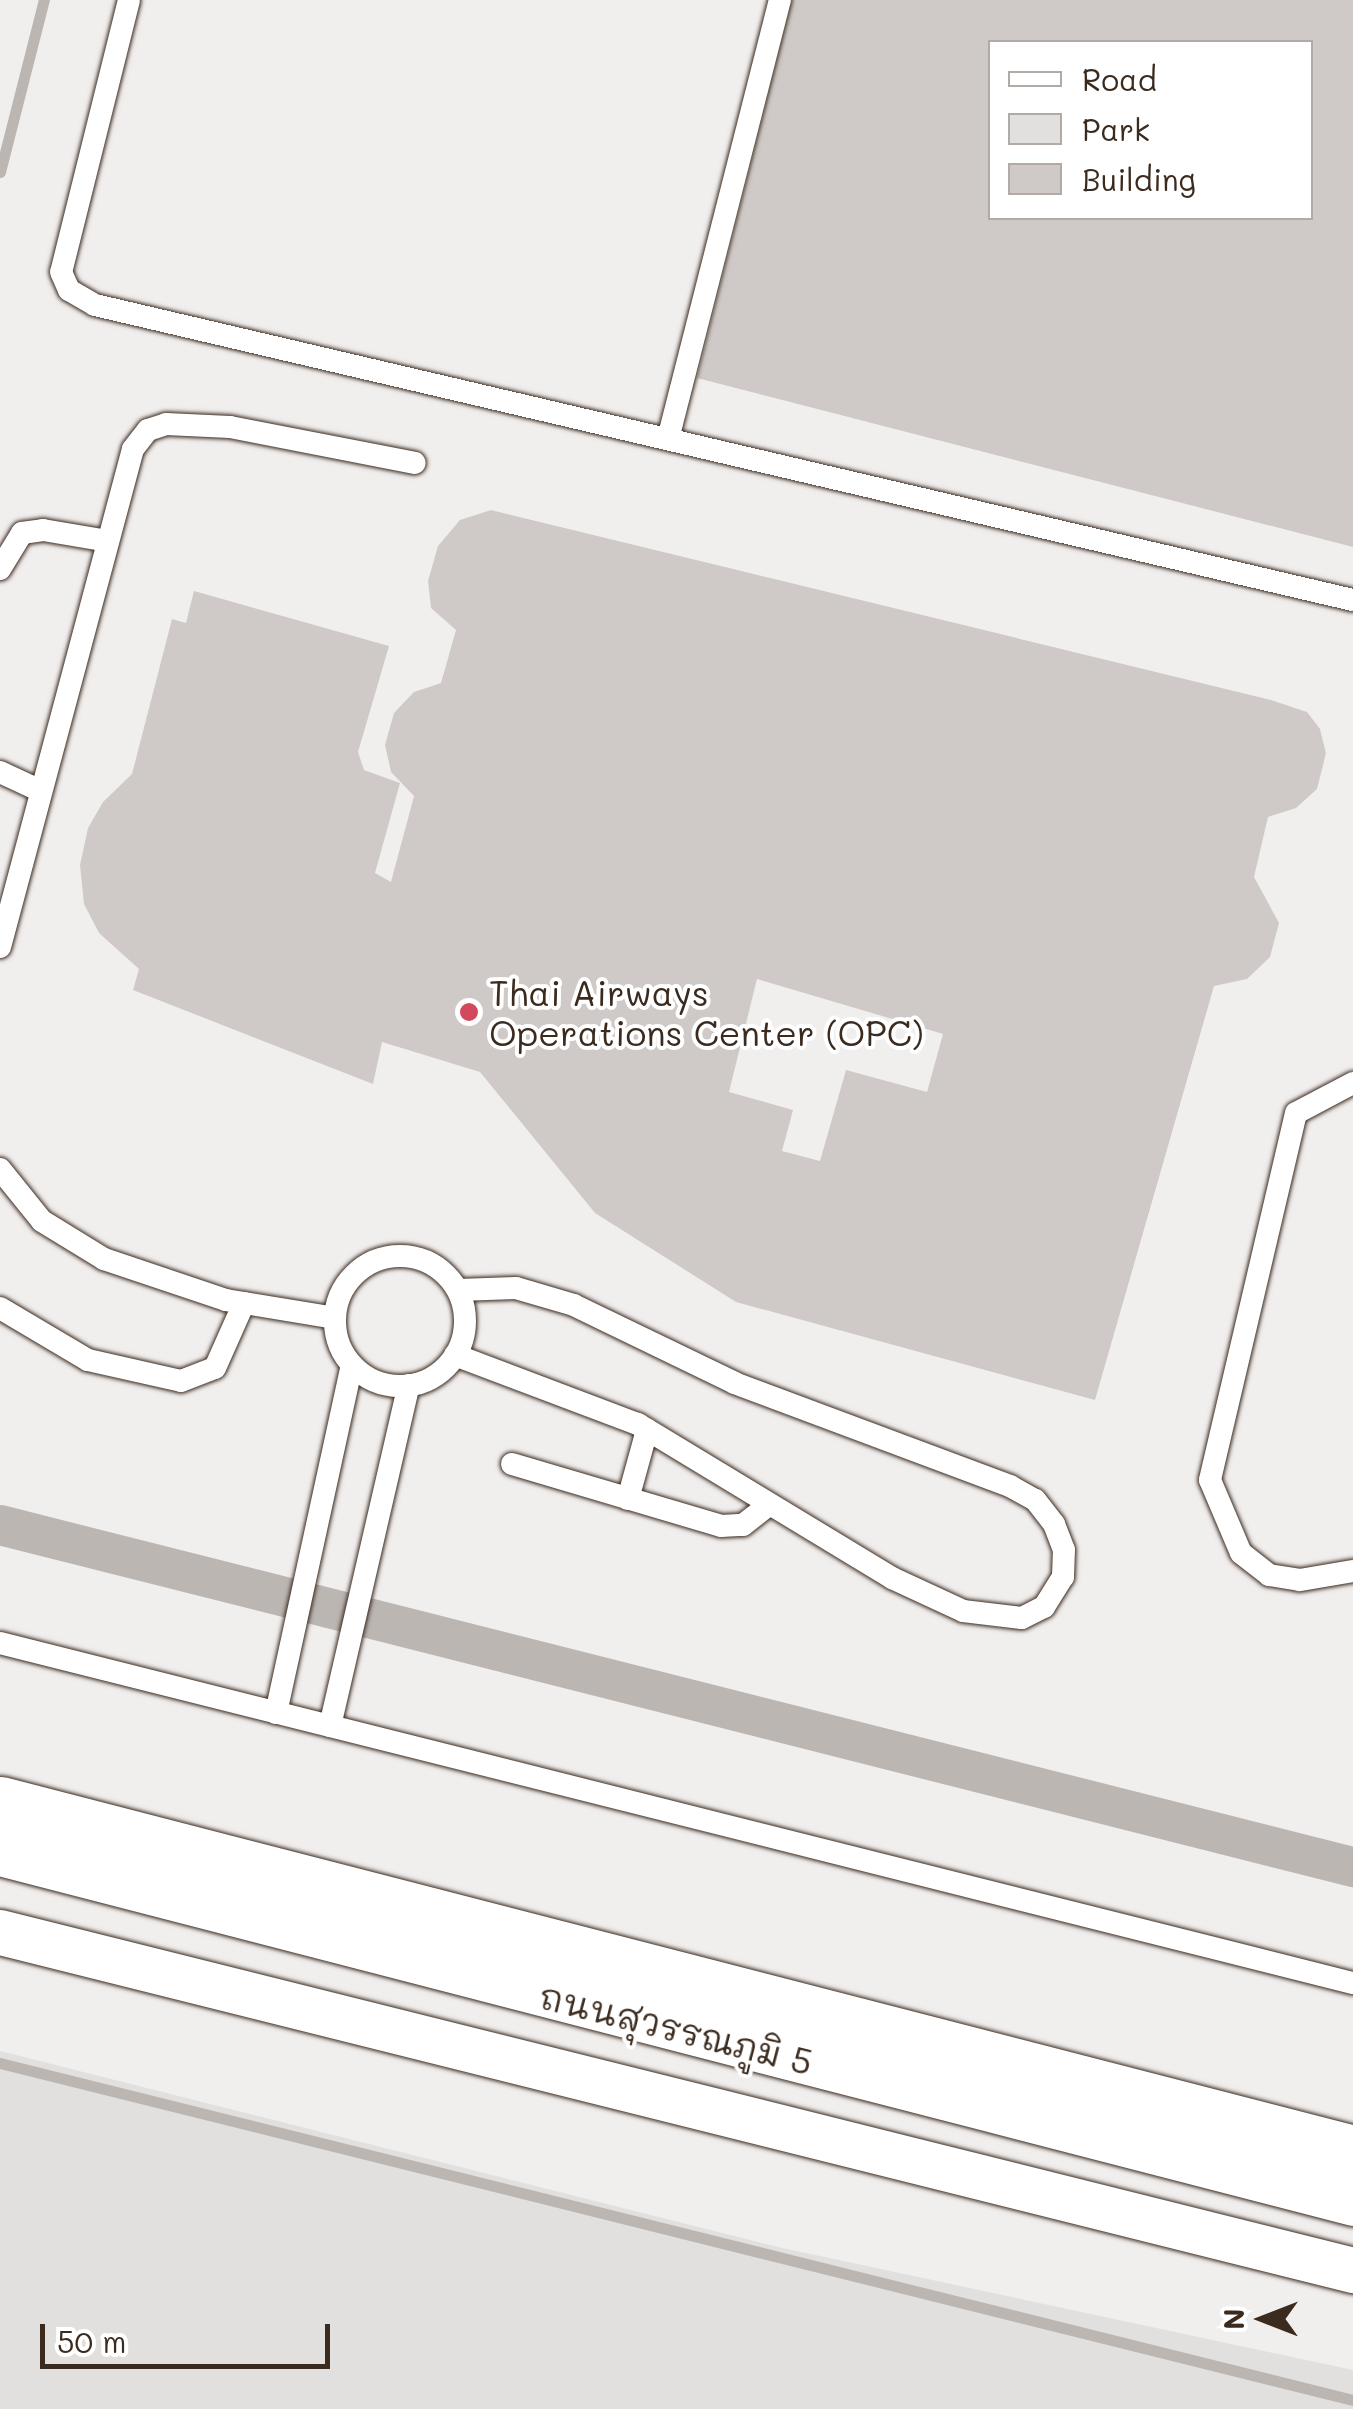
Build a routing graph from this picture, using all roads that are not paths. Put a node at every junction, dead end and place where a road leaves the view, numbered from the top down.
1 (129, 0) edge
2 (780, 0) edge
3 (669, 435) junction
4 (415, 463) dead end
5 (108, 541) junction
6 (0, 568) edge
7 (1353, 600) edge
8 (0, 772) edge
9 (42, 791) junction
10 (0, 850) edge
11 (24, 856) junction
12 (6, 899) edge
13 (0, 947) edge
14 (1353, 1083) edge
15 (0, 1169) edge
16 (458, 1290) junction
17 (244, 1303) junction
18 (0, 1308) edge
19 (334, 1318) junction
20 (455, 1356) junction
21 (352, 1365) junction
22 (409, 1385) junction
23 (647, 1430) junction
24 (512, 1464) dead end
25 (628, 1499) junction
26 (770, 1505) junction
27 (1353, 1571) edge
28 (0, 1643) edge
29 (276, 1712) junction
30 (330, 1726) junction
31 (0, 1804) edge
32 (0, 1853) edge
33 (0, 1932) edge
34 (1353, 1983) edge
35 (1353, 2153) edge
36 (1353, 2203) edge
37 (1353, 2270) edge

1 - 3 lane
2 - 3 lane
3 - 7 lane
4 - 5 lane
5 - 6 lane
5 - 9 lane
8 - 9 lane
9 - 11 lane
10 - 11 lane
11 - 12 lane
12 - 13 lane
14 - 27 lane
15 - 17 lane
16 - 19 lane
16 - 20 lane
16 - 26 lane
17 - 18 lane
17 - 19 lane
19 - 21 lane
20 - 22 lane
20 - 23 lane
21 - 22 lane
21 - 29 lane
22 - 30 lane
23 - 25 lane
23 - 26 lane
24 - 25 lane
25 - 26 lane
28 - 29 lane
29 - 30 lane
30 - 34 lane
31 - 35 highway
32 - 36 street, ถนนสุวรรณภูมิ 5
33 - 37 street, ถนนสุวรรณภูมิ 5

